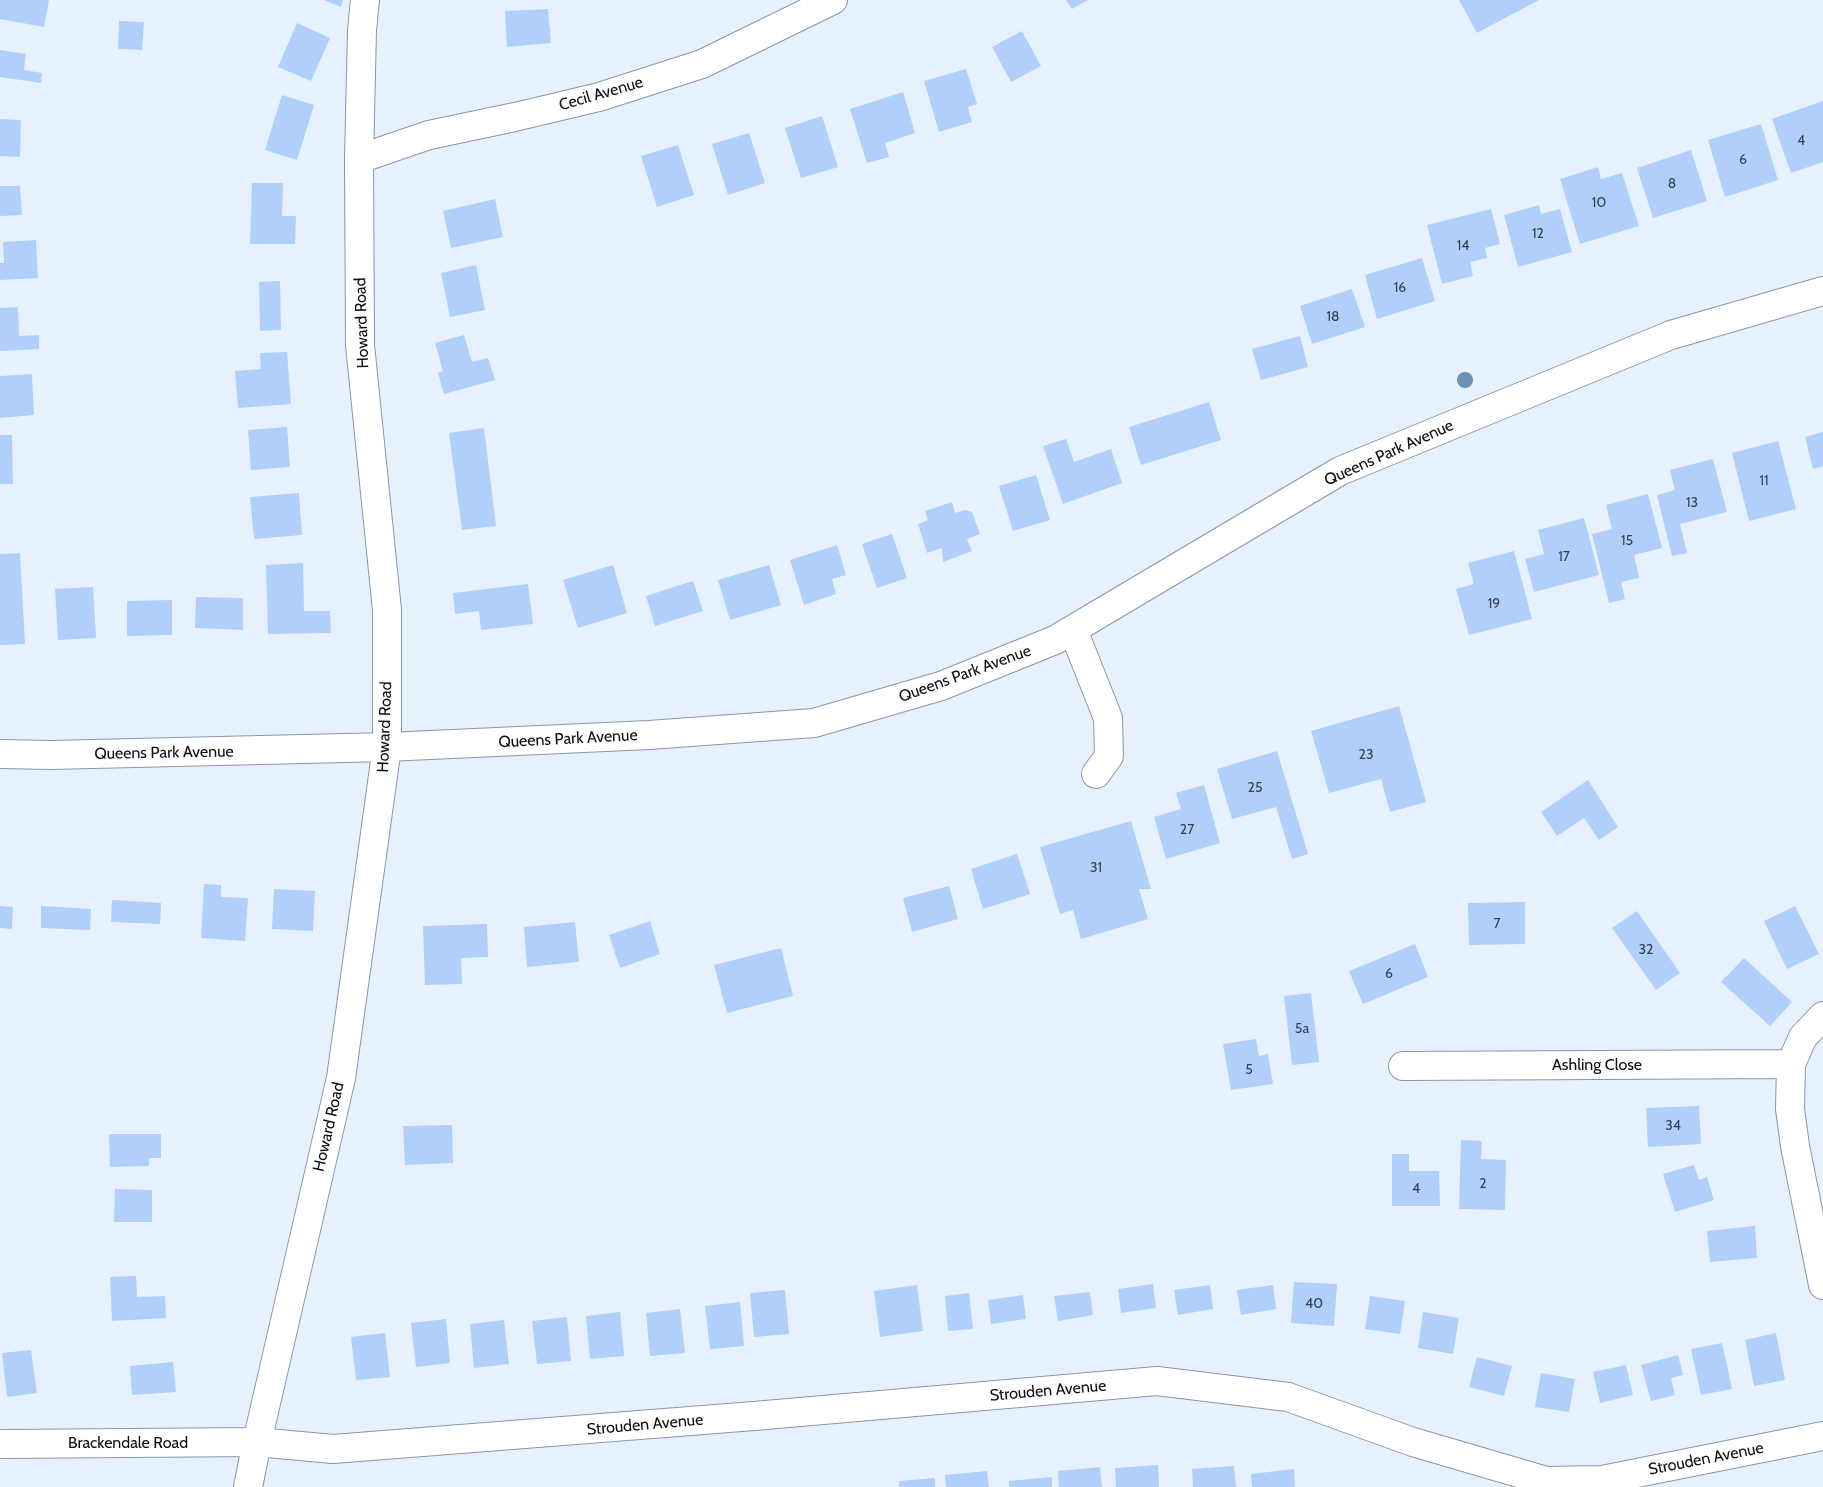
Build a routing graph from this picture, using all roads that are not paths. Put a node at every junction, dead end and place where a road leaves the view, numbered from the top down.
1 (365, 0) edge
2 (833, 0) edge
3 (359, 159) junction
4 (1823, 291) edge
5 (1073, 630) junction
6 (388, 747) junction
7 (0, 754) edge
8 (1096, 774) dead end
9 (1823, 1016) edge
10 (1791, 1064) junction
11 (1403, 1066) dead end
12 (1823, 1285) edge
13 (1823, 1436) edge
14 (256, 1442) junction
15 (0, 1444) edge
16 (1634, 1480) edge
17 (1579, 1484) edge
18 (248, 1487) edge

1 - 3 street, Howard Road
2 - 3 street, Cecil Avenue
3 - 6 street, Howard Road
4 - 5 street, Queens Park Avenue
5 - 6 street, Queens Park Avenue
5 - 8 street
6 - 7 street, Queens Park Avenue
6 - 14 street, Howard Road
9 - 10 street
10 - 11 street, Ashling Close
10 - 12 street
13 - 16 street, Strouden Avenue
14 - 15 street, Brackendale Road
14 - 17 street, Strouden Avenue
14 - 18 street, Howard Road
16 - 17 street, Strouden Avenue

